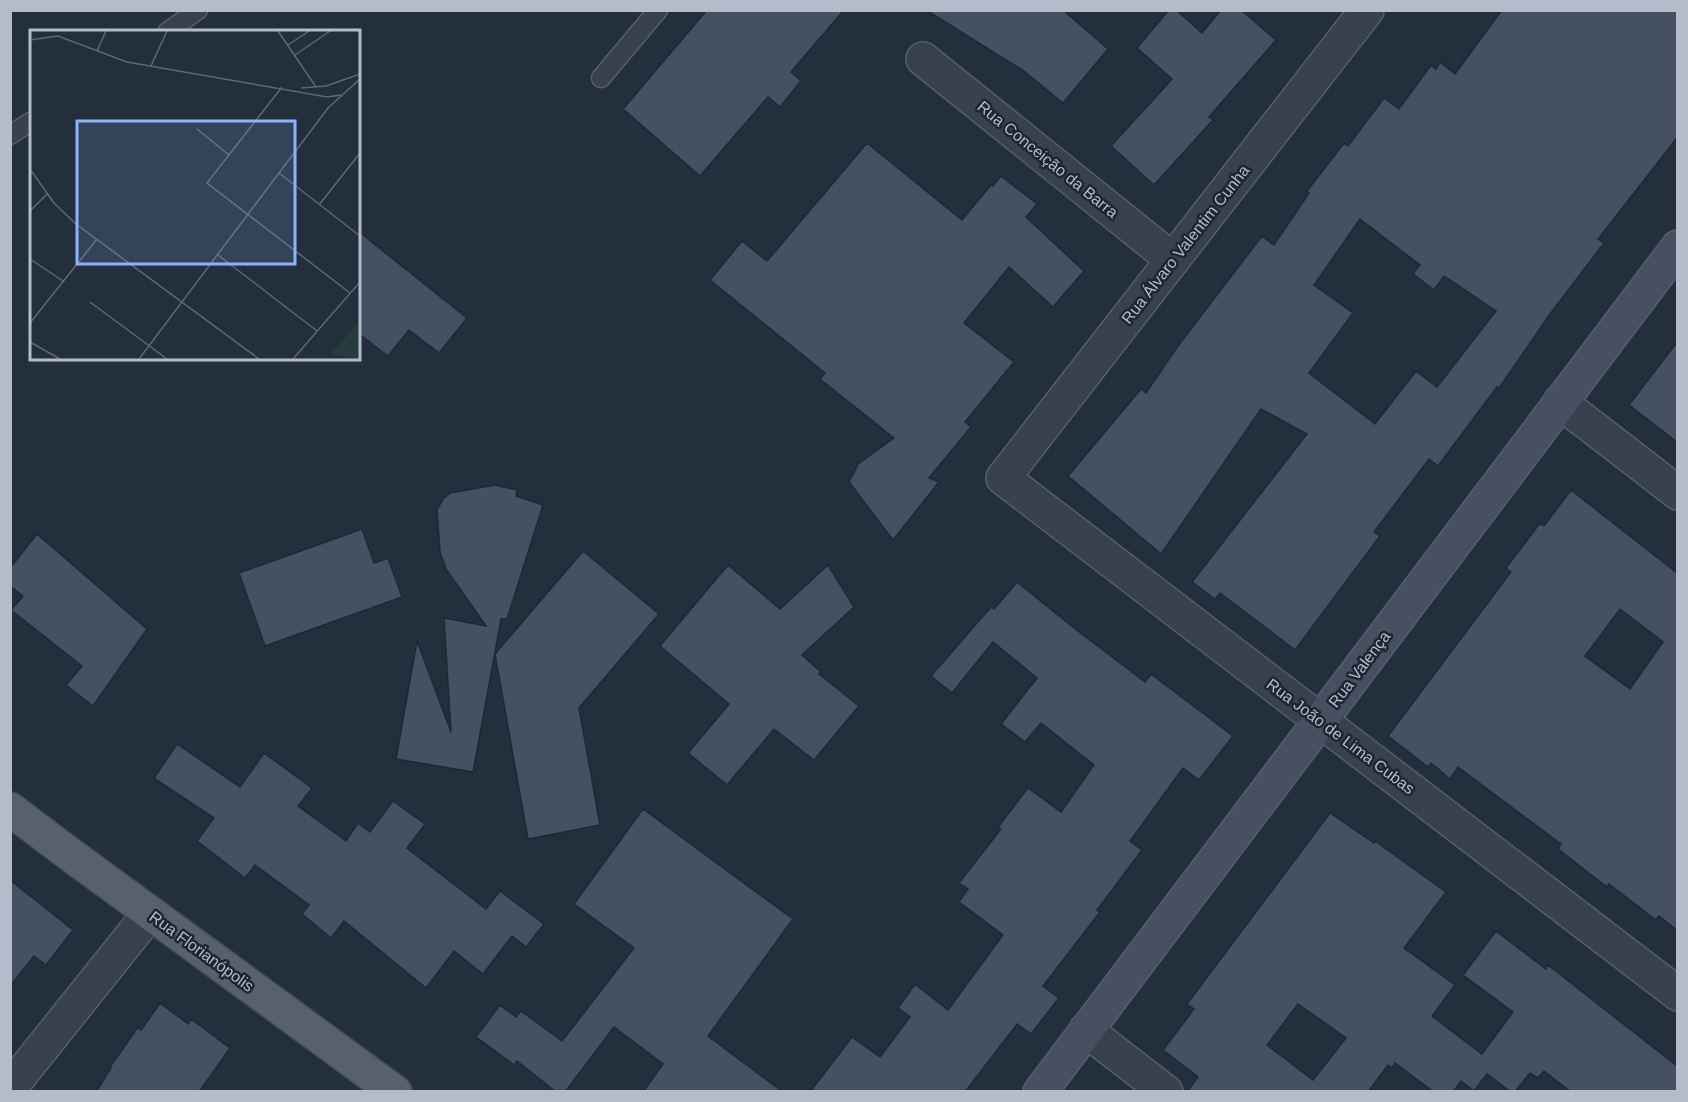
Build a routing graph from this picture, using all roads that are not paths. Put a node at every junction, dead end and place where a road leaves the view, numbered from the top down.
1 (198, 10) edge
2 (658, 10) edge
3 (1367, 10) edge
4 (170, 30) edge
5 (923, 59) dead end
6 (601, 78) dead end
7 (30, 122) edge
8 (10, 135) edge
9 (1677, 247) edge
10 (1173, 260) junction
11 (1560, 402) junction
12 (1003, 478) joint
13 (1677, 493) edge
14 (1320, 720) junction
15 (10, 809) edge
16 (150, 913) junction
17 (1677, 994) edge
18 (1086, 1030) junction
19 (10, 1088) edge
20 (395, 1092) edge
21 (1040, 1092) edge
22 (1166, 1092) edge

1 - 4 lane
2 - 6 lane
3 - 10 street, Rua Álvaro Valentim Cunha
5 - 10 street, Rua Conceição da Barra
7 - 8 lane
9 - 11 main road, Rua Valença
10 - 12 street, Rua Álvaro Valentim Cunha
11 - 13 street
11 - 14 main road, Rua Valença
12 - 14 street, Rua João de Lima Cubas
14 - 17 street, Rua João de Lima Cubas
14 - 18 main road, Rua Valença
15 - 16 main road, Rua Florianópolis
16 - 19 street
16 - 20 main road, Rua Florianópolis
18 - 21 main road, Rua Valença
18 - 22 street

